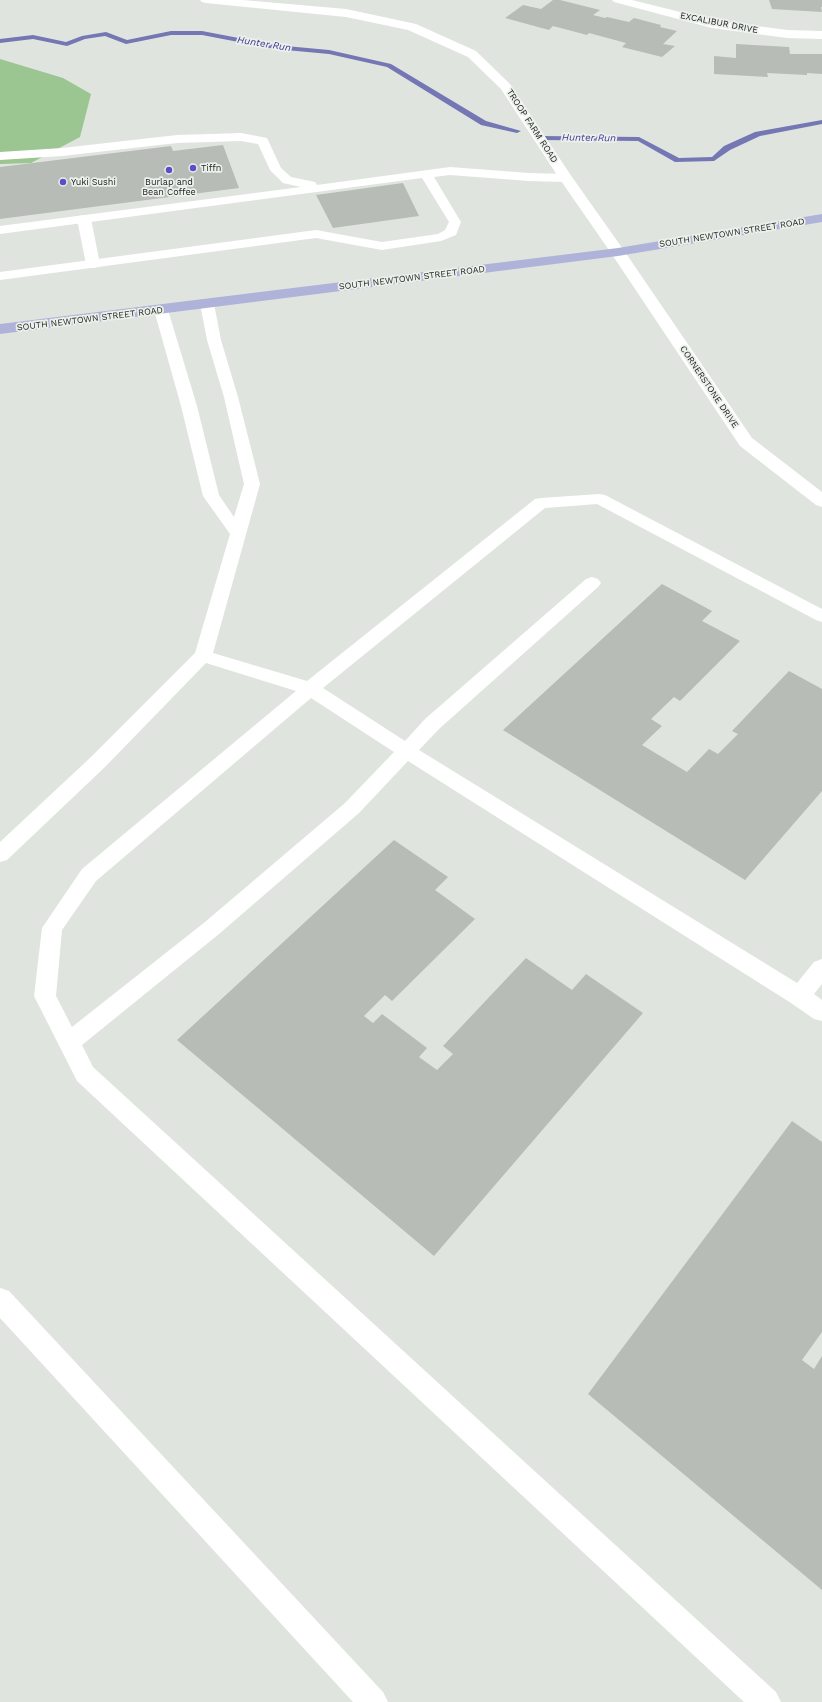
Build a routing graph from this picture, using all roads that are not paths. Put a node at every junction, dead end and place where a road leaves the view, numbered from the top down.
1 (206, 0) edge
2 (618, 0) edge
3 (261, 3) edge
4 (822, 35) edge
5 (0, 156) edge
6 (426, 174) junction
7 (566, 178) junction
8 (323, 187) junction
9 (822, 218) edge
10 (84, 219) junction
11 (0, 230) edge
12 (618, 252) junction
13 (93, 264) junction
14 (0, 276) edge
15 (207, 304) junction
16 (161, 310) junction
17 (0, 329) edge
18 (822, 501) edge
19 (238, 534) junction
20 (592, 583) dead end
21 (822, 616) edge
22 (203, 656) junction
23 (311, 689) junction
24 (406, 751) junction
25 (0, 854) edge
26 (822, 968) edge
27 (799, 996) junction
28 (822, 1012) edge
29 (69, 1042) junction
30 (0, 1300) edge
31 (373, 1702) edge
32 (766, 1702) edge

1 - 3 street, TROOP FARM ROAD
2 - 4 street, EXCALIBUR DRIVE
3 - 7 street, TROOP FARM ROAD
5 - 8 lane
6 - 7 lane
6 - 8 lane
6 - 13 lane
7 - 12 street, TROOP FARM ROAD
8 - 10 lane
9 - 12 main road, SOUTH NEWTOWN STREET ROAD
10 - 11 lane
10 - 13 street
12 - 15 main road, SOUTH NEWTOWN STREET ROAD
12 - 18 street, CORNERSTONE DRIVE
13 - 14 lane
15 - 16 main road, SOUTH NEWTOWN STREET ROAD
15 - 19 lane
16 - 17 main road, SOUTH NEWTOWN STREET ROAD
16 - 19 lane
19 - 22 lane
20 - 24 lane
21 - 23 lane
22 - 23 lane
22 - 25 lane
23 - 24 lane
23 - 29 lane
24 - 27 lane
24 - 29 lane
26 - 27 lane
27 - 28 lane
29 - 32 lane
30 - 31 lane

